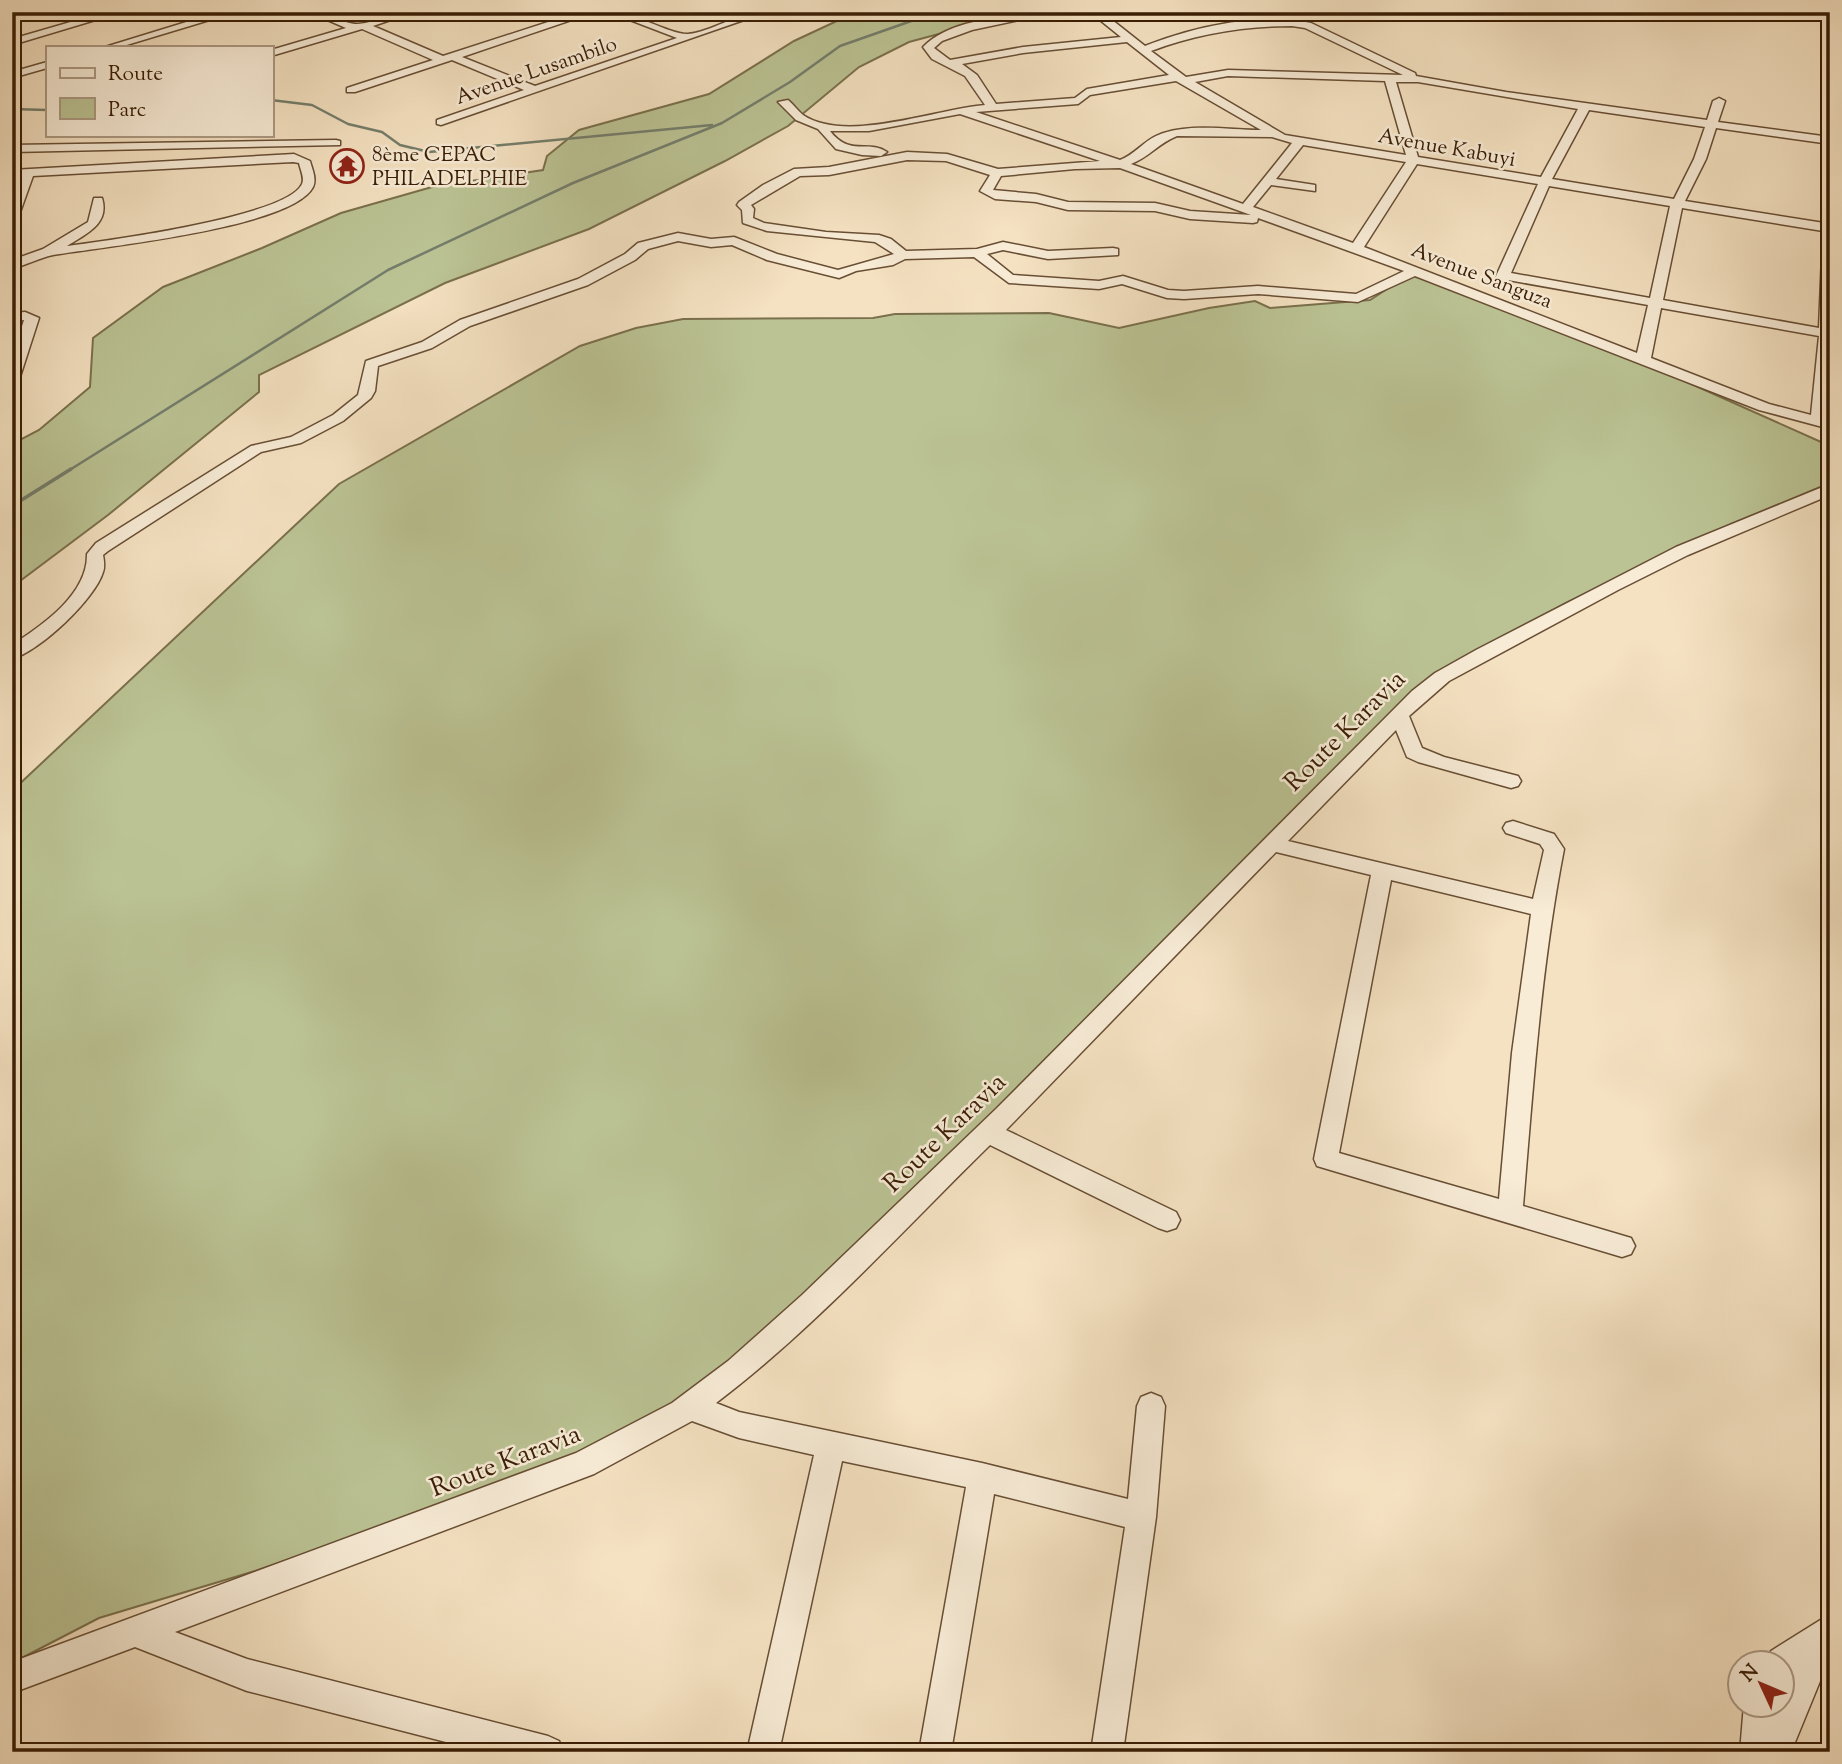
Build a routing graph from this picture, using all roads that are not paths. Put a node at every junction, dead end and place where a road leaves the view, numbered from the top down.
1 (117, 12) edge
2 (230, 12) edge
3 (314, 12) edge
4 (409, 12) edge
5 (590, 12) edge
6 (614, 12) edge
7 (762, 12) edge
8 (1052, 12) edge
9 (1095, 12) edge
10 (997, 23) junction
11 (360, 27) junction
12 (1007, 33) dead end
13 (687, 38) junction
14 (1131, 39) junction
15 (12, 42) edge
16 (113, 46) edge
17 (1145, 50) junction
18 (273, 52) edge
19 (448, 58) junction
20 (946, 64) junction
21 (46, 65) edge
22 (12, 75) edge
23 (1181, 79) junction
24 (1390, 79) junction
25 (1418, 79) junction
26 (351, 90) dead end
27 (534, 90) junction
28 (1719, 101) dead end
29 (784, 103) dead end
30 (1586, 105) junction
31 (1010, 106) junction
32 (992, 107) junction
33 (961, 111) junction
34 (989, 121) junction
35 (441, 122) dead end
36 (1713, 124) junction
37 (822, 127) junction
38 (1272, 134) junction
39 (171, 140) edge
40 (1830, 141) edge
41 (1299, 142) junction
42 (335, 143) dead end
43 (12, 149) edge
44 (907, 156) junction
45 (1413, 160) junction
46 (1119, 165) junction
47 (28, 173) junction
48 (997, 173) junction
49 (12, 174) edge
50 (1269, 181) junction
51 (1544, 183) junction
52 (1311, 188) dead end
53 (98, 201) dead end
54 (1677, 204) junction
55 (1245, 208) junction
56 (12, 218) edge
57 (1282, 222) junction
58 (1829, 226) edge
59 (1356, 249) junction
60 (48, 252) junction
61 (1113, 252) dead end
62 (977, 253) junction
63 (903, 255) junction
64 (12, 265) edge
65 (1415, 271) junction
66 (1505, 276) junction
67 (1489, 300) junction
68 (1657, 303) junction
69 (12, 317) edge
70 (1826, 332) junction
71 (1643, 360) junction
72 (12, 380) edge
73 (1824, 424) edge
74 (1830, 489) edge
75 (12, 653) edge
76 (1399, 714) junction
77 (1511, 780) dead end
78 (1513, 828) dead end
79 (1272, 844) junction
80 (1381, 871) junction
81 (1542, 909) junction
82 (987, 1132) junction
83 (1510, 1215) junction
84 (1167, 1220) dead end
85 (1622, 1246) dead end
86 (1152, 1406) dead end
87 (690, 1407) junction
88 (831, 1444) junction
89 (982, 1477) junction
90 (1141, 1517) junction
91 (1830, 1629) edge
92 (131, 1631) junction
93 (1797, 1652) edge
94 (1830, 1654) edge
95 (12, 1678) edge
96 (1758, 1718) edge
97 (548, 1752) edge
98 (763, 1752) edge
99 (935, 1752) edge
100 (1107, 1752) edge
101 (1756, 1752) edge
102 (1776, 1752) edge

1 - 15 street
2 - 16 street
3 - 11 street
4 - 11 street
5 - 19 street
6 - 13 street
7 - 13 street, Avenue Lusambilo
8 - 10 street
9 - 14 street, Avenue Kabuyi
10 - 12 street
10 - 20 street
11 - 18 street
11 - 19 street
13 - 27 street, Avenue Lusambilo
14 - 17 street, Avenue Kabuyi
14 - 20 street
17 - 23 street, Avenue Kabuyi
17 - 25 street
19 - 26 street
19 - 27 street
20 - 32 street
21 - 22 street
23 - 24 street
23 - 31 street
23 - 38 street, Avenue Kabuyi
24 - 25 street
24 - 45 street
25 - 30 street
27 - 35 street, Avenue Lusambilo
28 - 36 street
29 - 37 street
30 - 36 street
30 - 51 street
31 - 32 street
31 - 34 street
32 - 33 street
33 - 34 street, Avenue Sanguza
33 - 37 street
34 - 46 street, Avenue Sanguza
36 - 40 street
36 - 54 street
37 - 44 street
38 - 41 street, Avenue Kabuyi
38 - 46 street
39 - 42 street
39 - 43 street
41 - 45 street, Avenue Kabuyi
41 - 50 street
44 - 48 street
44 - 63 street
45 - 51 street, Avenue Kabuyi
45 - 59 street
46 - 48 street
46 - 55 street, Avenue Sanguza
47 - 49 street
47 - 56 street
47 - 60 street
48 - 57 street
50 - 52 street
50 - 55 street
51 - 54 street, Avenue Kabuyi
51 - 66 street
53 - 60 street
54 - 58 street, Avenue Kabuyi
54 - 68 street
55 - 57 street, Avenue Sanguza
57 - 59 street, Avenue Sanguza
58 - 70 street
59 - 65 street, Avenue Sanguza
60 - 64 street
61 - 62 street
62 - 63 street
62 - 65 street
63 - 75 street
65 - 67 street, Avenue Sanguza
66 - 67 street
66 - 68 street
67 - 71 street, Avenue Sanguza
68 - 70 street
68 - 71 street
69 - 72 street
70 - 73 street
71 - 73 street, Avenue Sanguza
74 - 76 street, Route Karavia
76 - 77 street
76 - 79 street, Route Karavia
78 - 81 street
79 - 80 street
79 - 82 street, Route Karavia
80 - 81 street
80 - 83 street
81 - 83 street
82 - 84 street
82 - 87 street, Route Karavia
83 - 85 street
86 - 90 street
87 - 88 street
87 - 92 street, Route Karavia
88 - 89 street
88 - 98 street
89 - 90 street
89 - 99 street
90 - 100 street
91 - 93 street
92 - 95 street, Route Karavia
92 - 97 street
94 - 102 street
96 - 101 street

